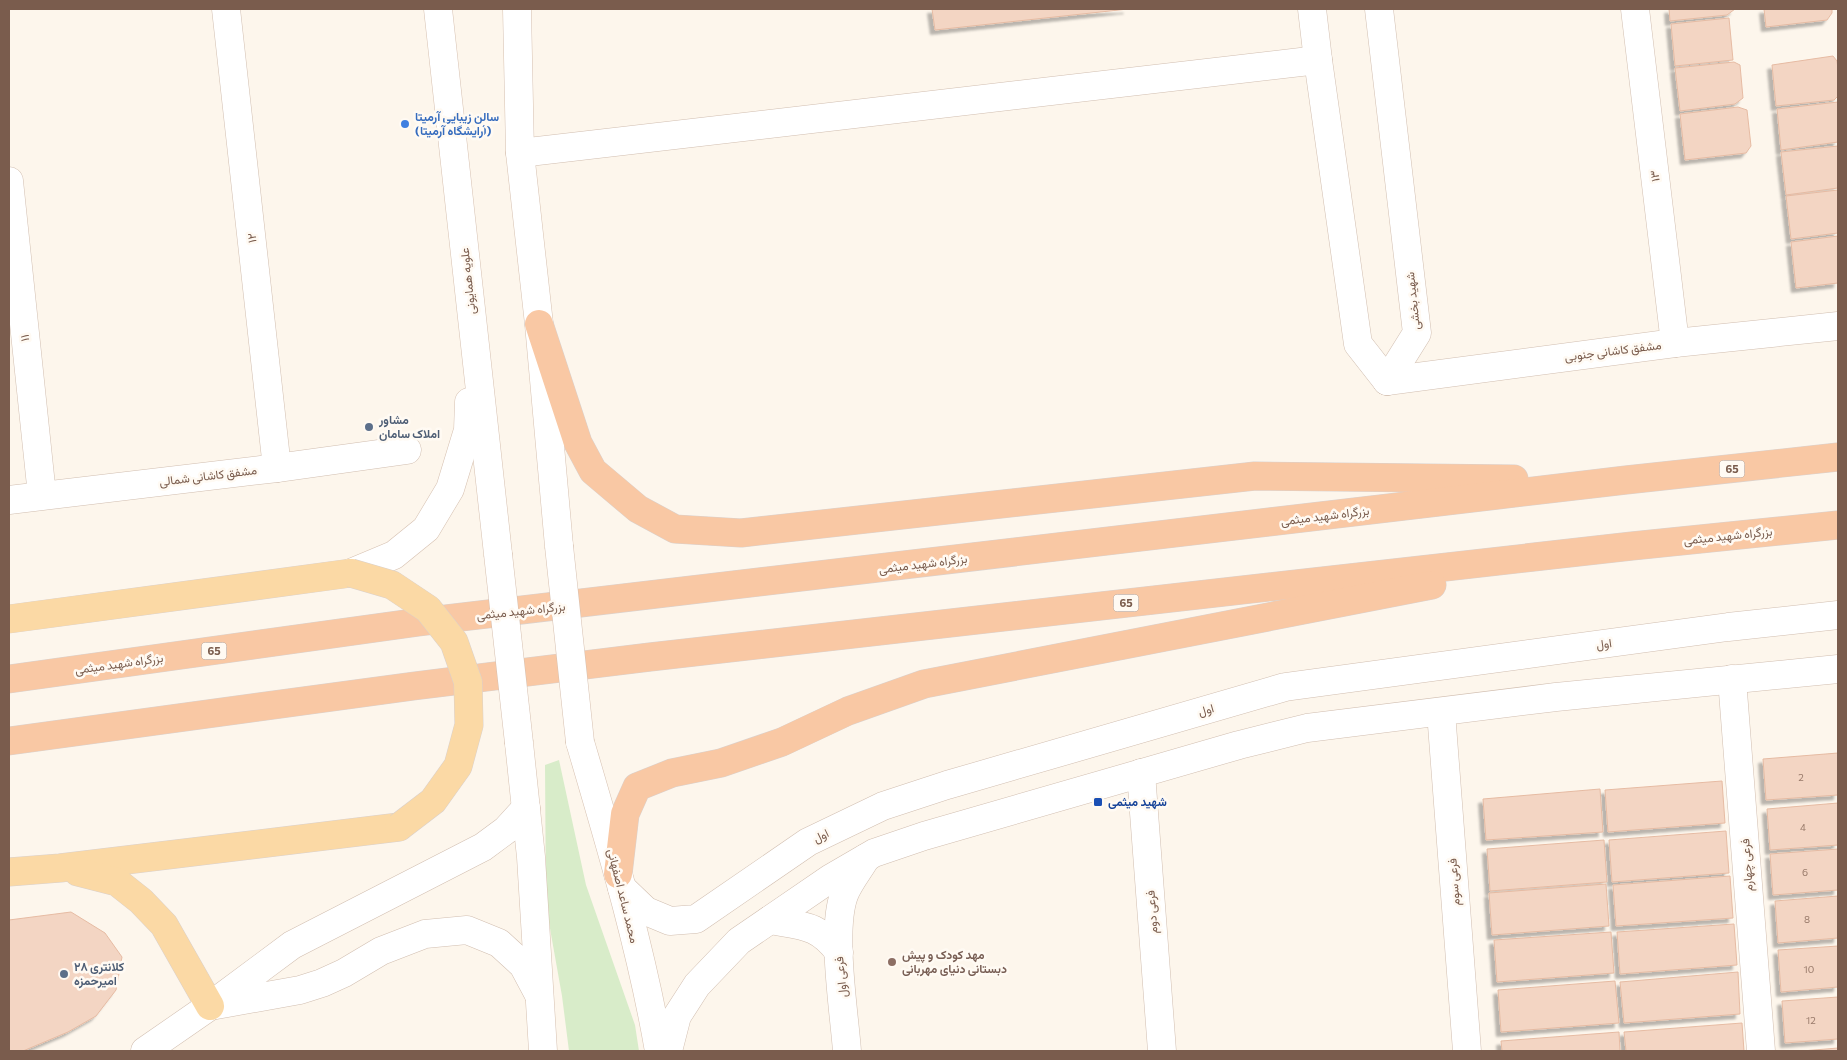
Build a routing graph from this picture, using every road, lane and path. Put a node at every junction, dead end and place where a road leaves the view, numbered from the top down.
1 (226, 9) edge
2 (438, 9) edge
3 (517, 9) edge
4 (1312, 9) edge
5 (1379, 9) edge
6 (1635, 9) edge
7 (1318, 60) junction
8 (520, 153) junction
9 (9, 181) edge
10 (472, 323) junction
11 (539, 324) junction
12 (1838, 326) edge
13 (1675, 343) junction
14 (1387, 380) junction
15 (406, 450) dead end
16 (1838, 457) edge
17 (277, 468) junction
18 (1626, 480) junction
19 (42, 495) junction
20 (9, 500) edge
21 (1838, 525) edge
22 (1632, 546) junction
23 (351, 573) junction
24 (1838, 615) edge
25 (9, 620) edge
26 (1838, 668) edge
27 (9, 679) edge
28 (1732, 680) junction
29 (1441, 712) junction
30 (9, 741) edge
31 (1141, 773) junction
32 (526, 808) junction
33 (866, 858) junction
34 (60, 868) junction
35 (9, 872) edge
36 (620, 881) junction
37 (770, 920) junction
38 (839, 952) junction
39 (539, 995) junction
40 (210, 1006) junction
41 (144, 1051) edge
42 (543, 1051) edge
43 (659, 1051) edge
44 (668, 1051) edge
45 (847, 1051) edge
46 (1162, 1051) edge
47 (1467, 1051) edge
48 (1761, 1051) edge

1 - 17 street, ۱۲
2 - 10 street, علویه همایونی
3 - 8 street
4 - 7 street
5 - 14 street, شهید بخشی
6 - 13 street, ۱۳
7 - 8 street
7 - 14 street
8 - 11 street
9 - 19 street, ۱۱
10 - 23 street
10 - 32 street, علویه همایونی, bridge
11 - 18 highway
11 - 36 street, محمد ساعد اصفهانی, bridge
12 - 13 street, مشفق کاشانی جنوبی
13 - 14 street, مشفق کاشانی جنوبی
15 - 17 street, مشفق کاشانی شمالی
16 - 18 highway, بزرگراه شهید میثمی / 65
17 - 19 street, مشفق کاشانی شمالی
18 - 27 highway, بزرگراه شهید میثمی / 65
19 - 20 street, مشفق کاشانی شمالی
21 - 22 highway, بزرگراه شهید میثمی / 65
22 - 30 highway, بزرگراه شهید میثمی / 65
22 - 36 highway
23 - 25 main road
23 - 34 main road, bridge
24 - 36 street, اول
26 - 28 street
28 - 29 street
28 - 48 street, فرعی چهارم
29 - 31 street
29 - 47 street, فرعی سوم
31 - 33 street
31 - 46 street, فرعی دوم
32 - 39 street
32 - 40 street
33 - 37 street
33 - 38 street
34 - 35 main road
34 - 40 main road
36 - 43 street, محمد ساعد اصفهانی
37 - 38 street, فرعی اول
37 - 44 street
38 - 45 street, فرعی اول
39 - 40 street
39 - 42 street
40 - 41 street

